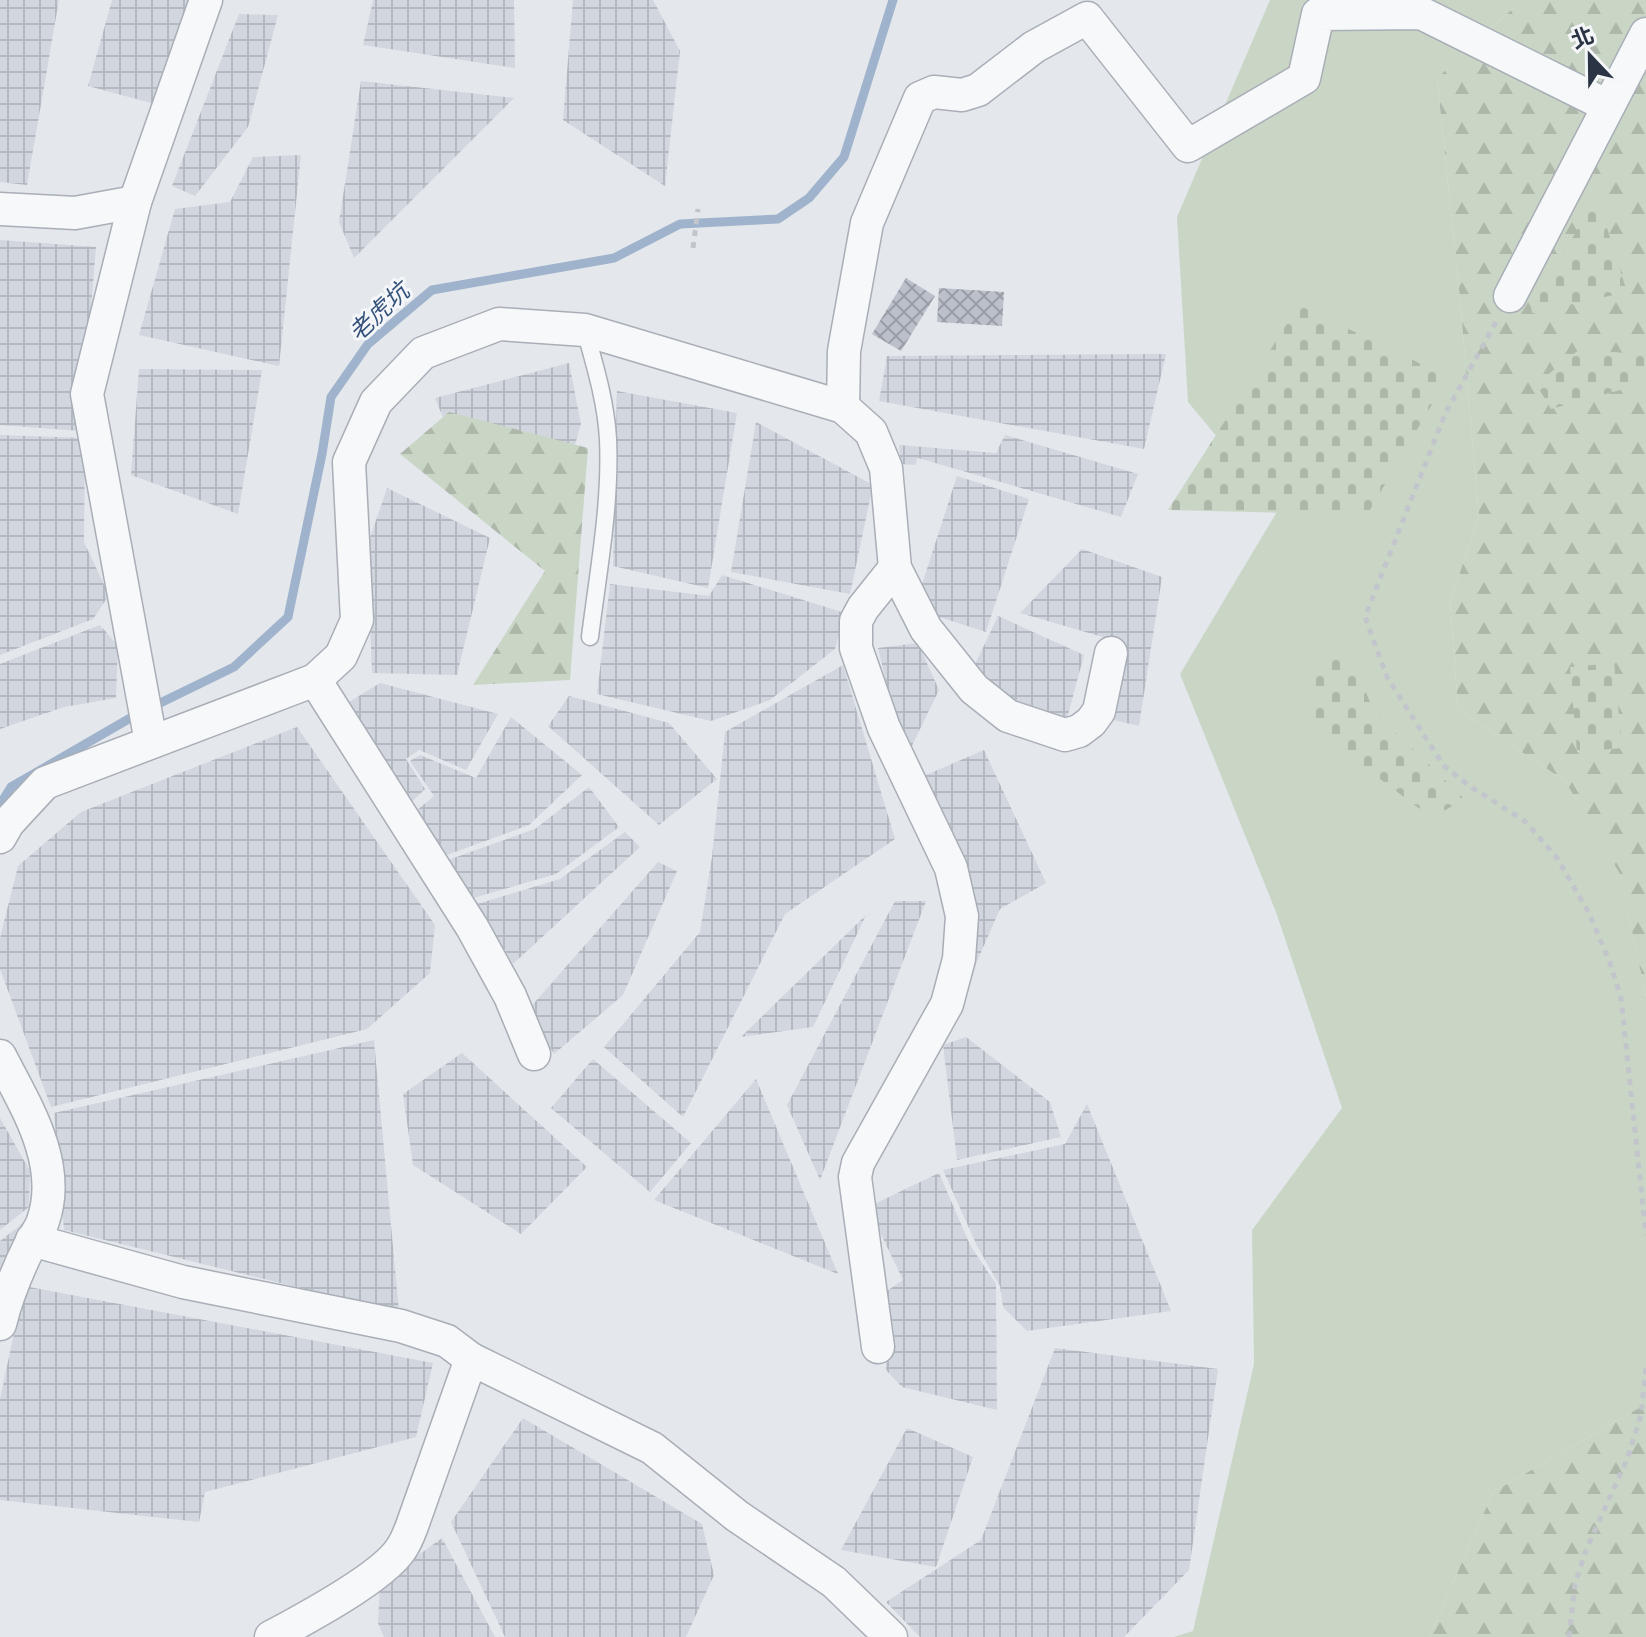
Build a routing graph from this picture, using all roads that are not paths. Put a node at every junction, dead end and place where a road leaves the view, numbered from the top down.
1 (206, 0) edge
2 (1646, 34) edge
3 (1608, 106) junction
4 (135, 202) junction
5 (0, 209) edge
6 (1510, 296) road end
7 (585, 330) junction
8 (843, 407) junction
9 (895, 568) junction
10 (590, 637) dead end
11 (1111, 653) dead end
12 (315, 680) junction
13 (149, 736) junction
14 (0, 837) edge
15 (534, 1054) dead end
16 (0, 1056) edge
17 (32, 1240) junction
18 (0, 1324) edge
19 (878, 1347) dead end
20 (471, 1359) junction
21 (271, 1637) edge
22 (891, 1637) edge

1 - 4 street
2 - 3 street
3 - 6 street
3 - 8 street
4 - 5 street
4 - 13 street
7 - 8 street
7 - 10 lane
7 - 12 street
8 - 9 street
9 - 11 street
9 - 19 street
12 - 13 street
12 - 15 street
13 - 14 street
16 - 17 street
17 - 18 street
17 - 20 street
20 - 21 street
20 - 22 street

